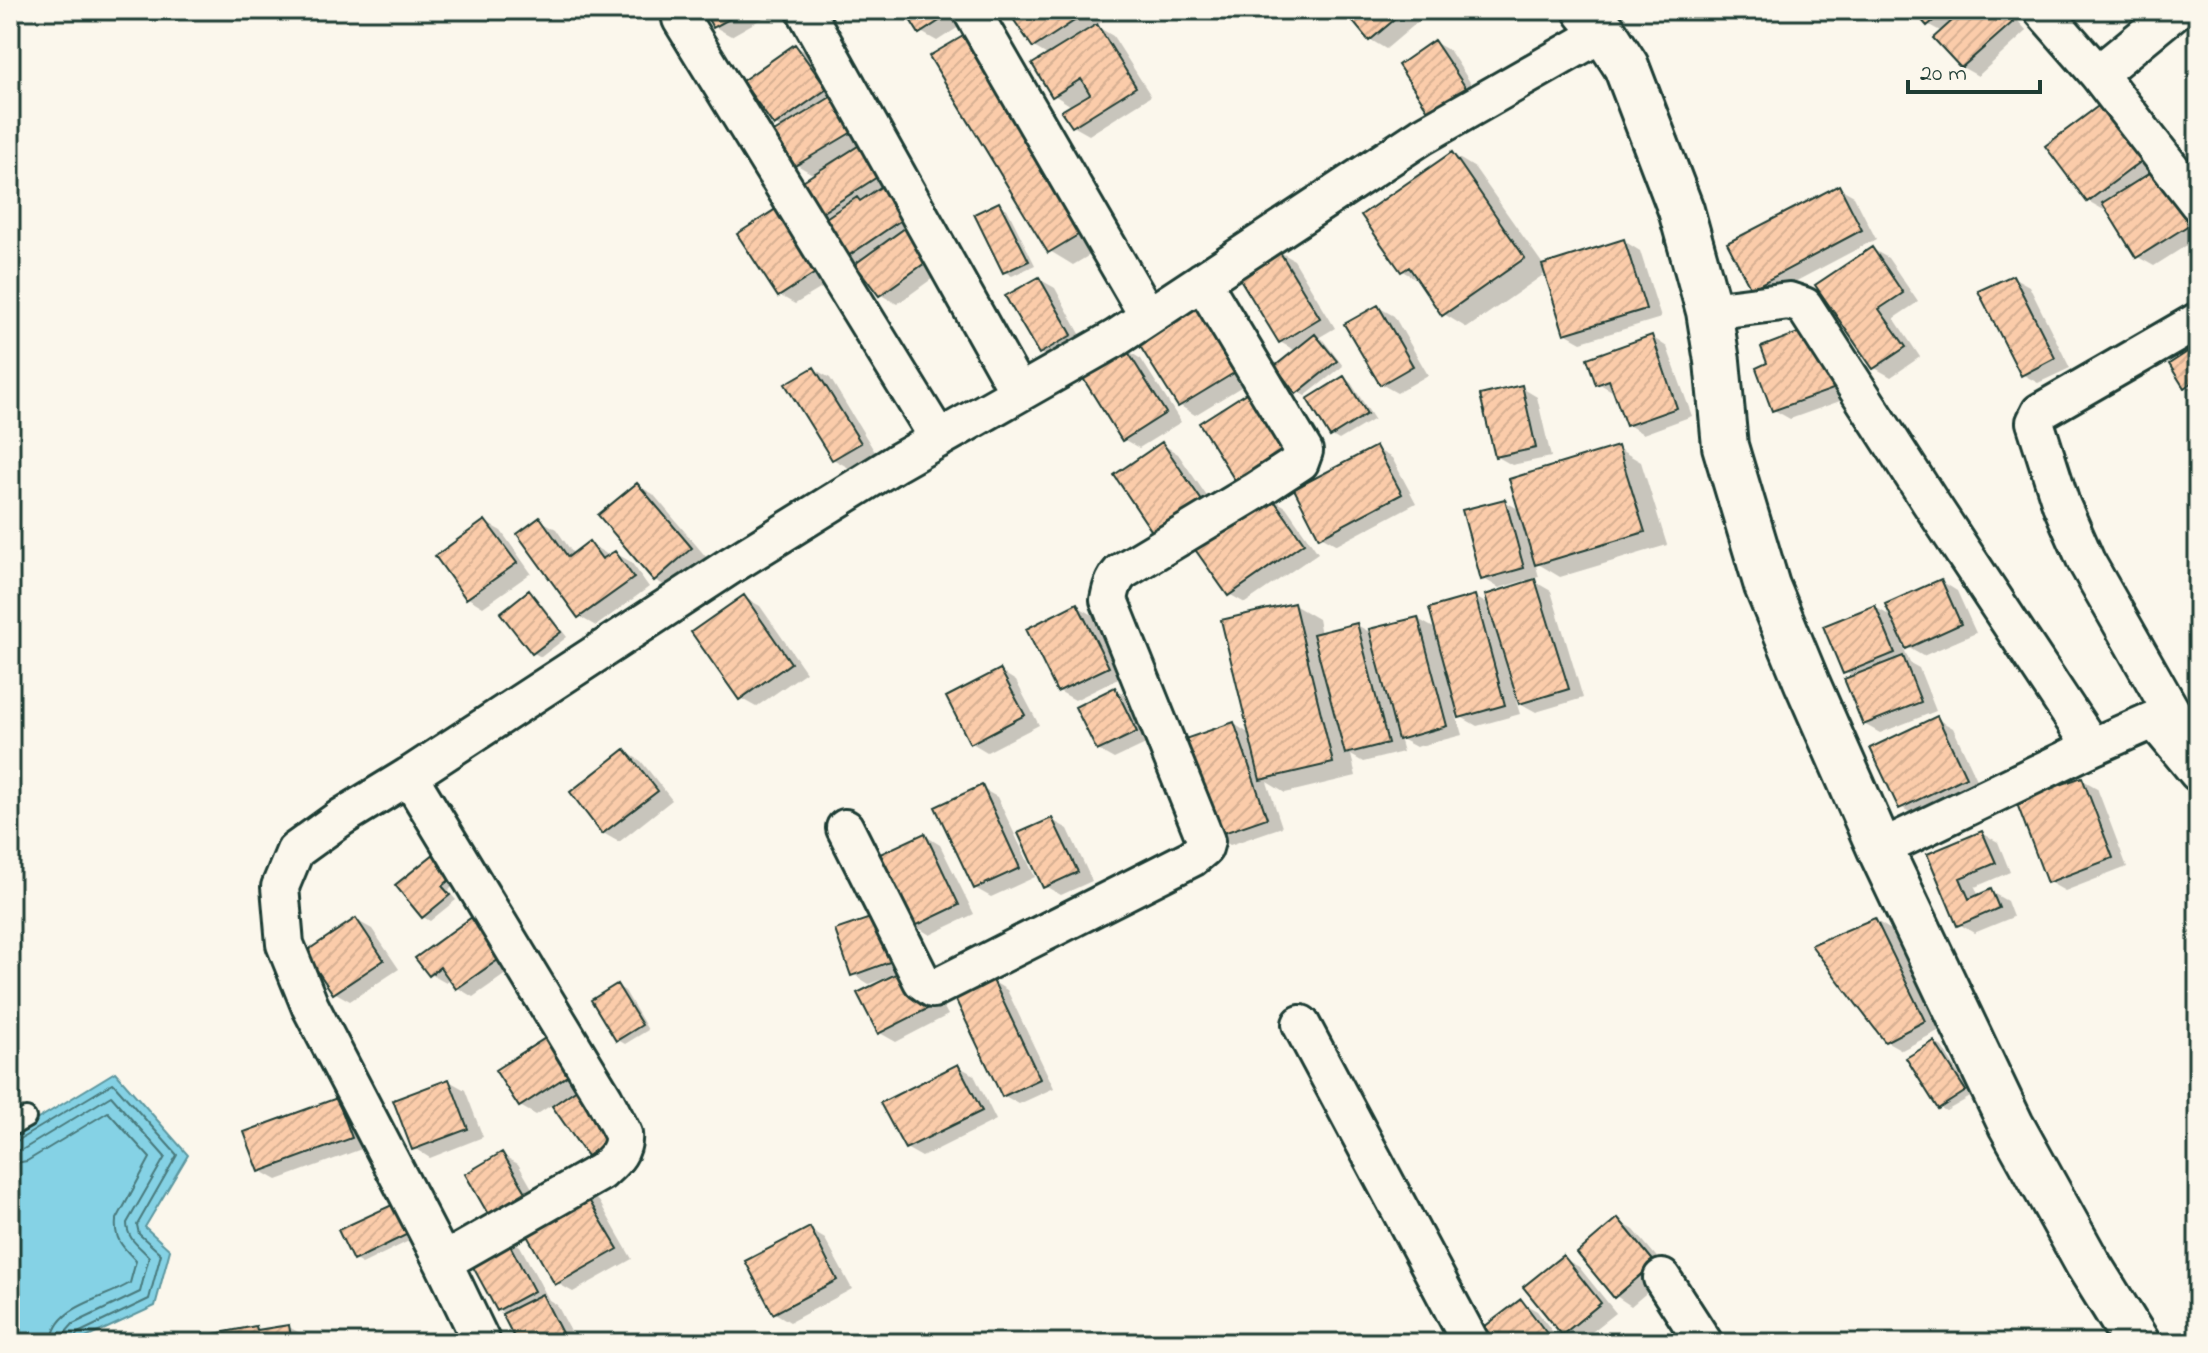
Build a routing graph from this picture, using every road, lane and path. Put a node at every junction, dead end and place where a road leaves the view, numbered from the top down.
1 (805, 10) edge
2 (971, 10) edge
3 (2042, 10) edge
4 (2176, 10) edge
5 (681, 19) dead end
6 (1595, 21) edge
7 (2098, 74) junction
8 (2198, 203) edge
9 (1202, 281) junction
10 (1709, 311) junction
11 (1148, 316) junction
12 (2198, 321) edge
13 (1019, 393) junction
14 (939, 439) junction
15 (2180, 721) edge
16 (2092, 747) junction
17 (2198, 773) edge
18 (409, 776) junction
19 (845, 828) dead end
20 (1880, 849) junction
21 (1301, 1024) dead end
22 (443, 1262) junction
23 (1662, 1278) dead end
24 (482, 1343) edge
25 (1471, 1343) edge
26 (1704, 1343) edge
27 (2137, 1343) edge

1 - 13 street
2 - 11 street
3 - 7 street
4 - 7 street
5 - 14 street
6 - 9 street
6 - 10 street
7 - 8 street
9 - 11 street
9 - 19 street
10 - 16 street
10 - 20 street
11 - 13 street
12 - 15 street
13 - 14 street
14 - 18 street
15 - 16 street
15 - 17 street
16 - 20 street
18 - 22 street
18 - 22 street
20 - 27 street
21 - 25 street
22 - 24 street
23 - 26 street

